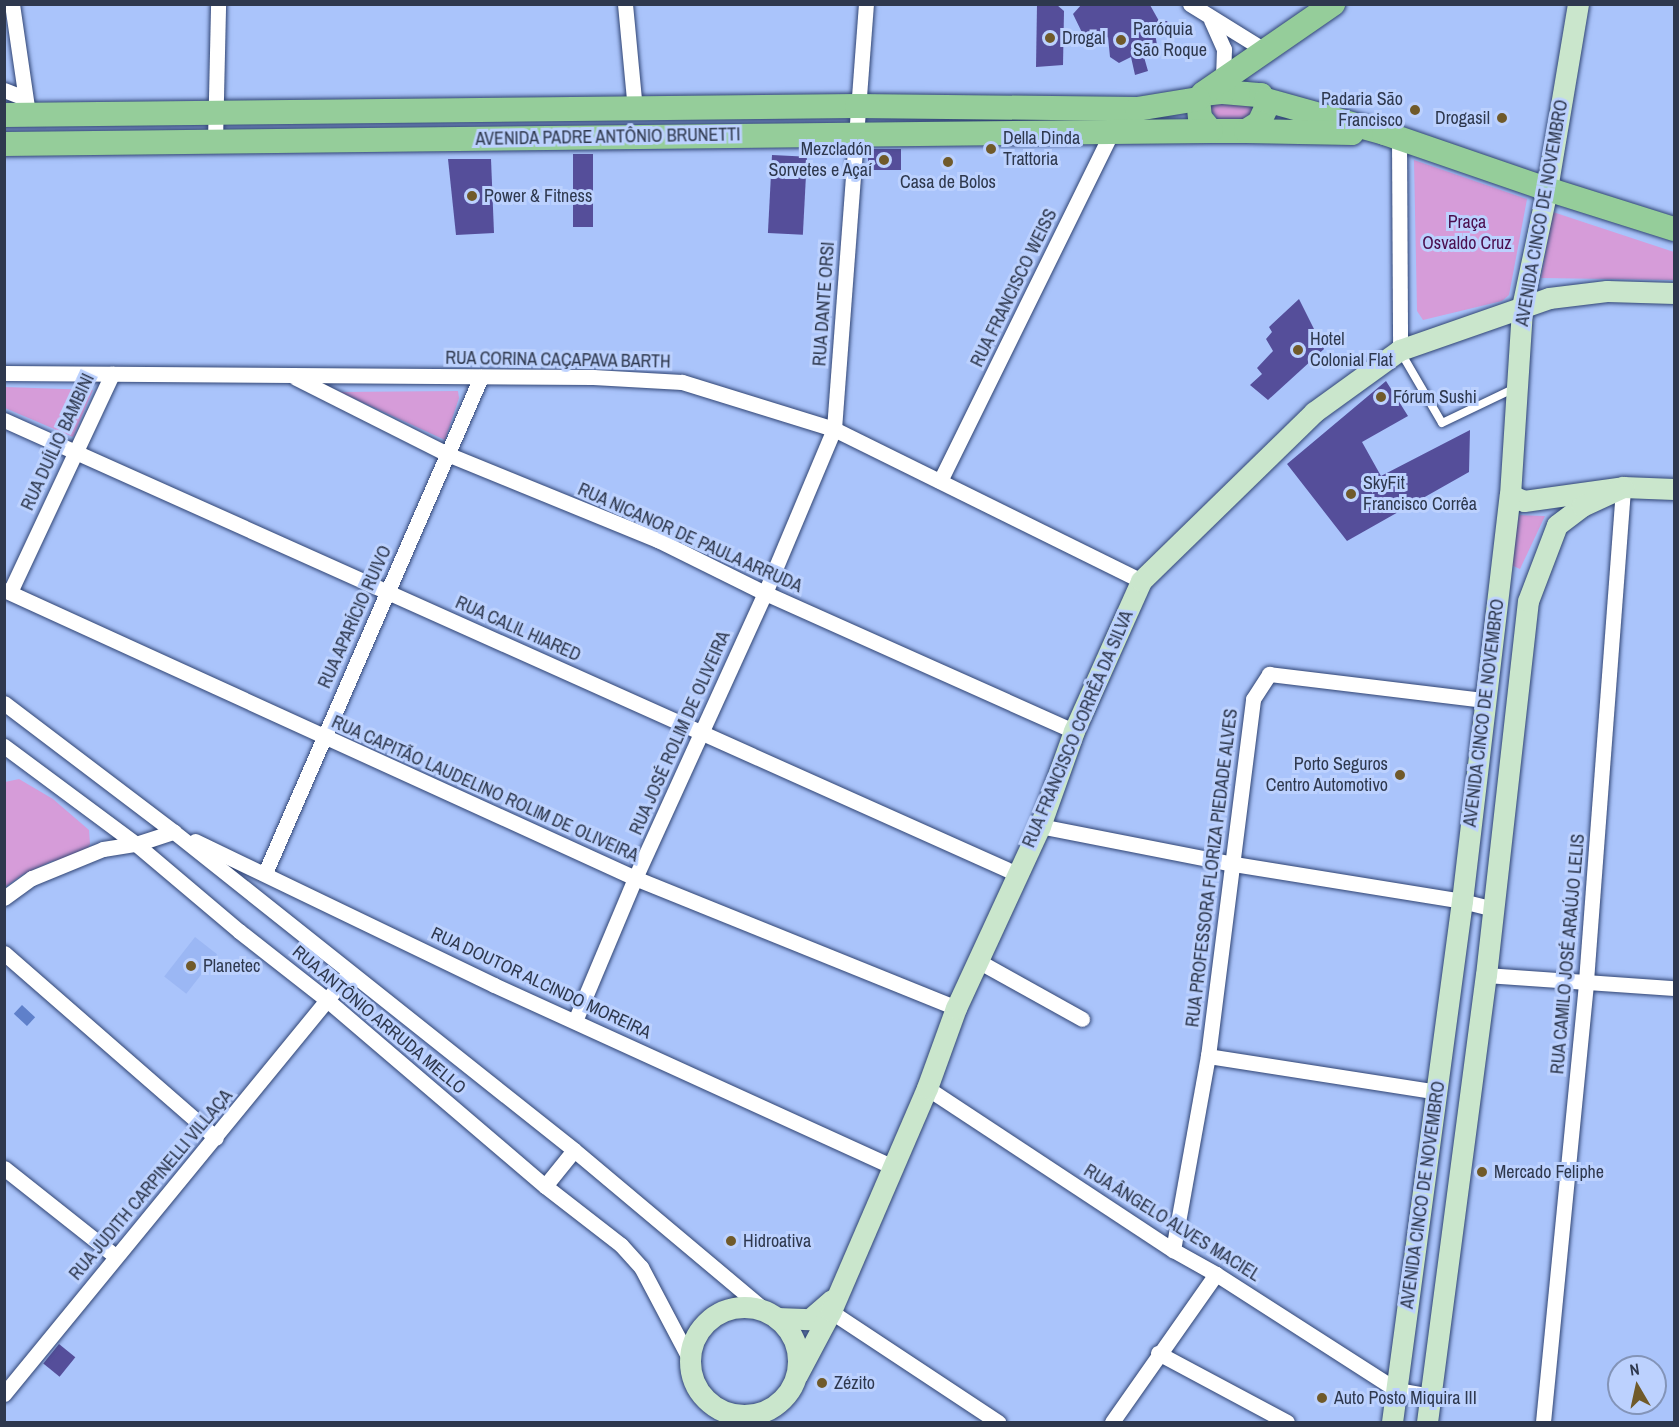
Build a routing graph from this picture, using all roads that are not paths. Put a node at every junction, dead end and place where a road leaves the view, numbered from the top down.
1 (12, 4) edge
2 (218, 4) edge
3 (625, 4) edge
4 (866, 4) edge
5 (1190, 4) edge
6 (1333, 4) edge
7 (1578, 4) edge
8 (1209, 18) junction
9 (1266, 51) junction
10 (1223, 80) junction
11 (4, 90) edge
12 (1201, 96) junction
13 (1263, 98) junction
14 (858, 106) junction
15 (19, 109) edge
16 (635, 109) junction
17 (215, 114) junction
18 (1112, 120) junction
19 (1211, 130) junction
20 (1246, 131) junction
21 (855, 134) junction
22 (1392, 135) junction
23 (216, 141) junction
24 (4, 144) edge
25 (1547, 189) junction
26 (1674, 229) edge
27 (1674, 293) edge
28 (1522, 307) junction
29 (1400, 350) junction
30 (4, 373) edge
31 (112, 374) junction
32 (292, 376) junction
33 (481, 377) junction
34 (1517, 387) junction
35 (4, 420) edge
36 (834, 429) junction
37 (76, 452) junction
38 (447, 454) junction
39 (940, 481) junction
40 (1623, 487) junction
41 (1674, 489) edge
42 (1510, 495) junction
43 (1141, 582) junction
44 (7, 591) edge
45 (387, 592) junction
46 (765, 593) junction
47 (1485, 700) junction
48 (6, 708) edge
49 (1074, 731) junction
50 (700, 732) junction
51 (323, 738) junction
52 (4, 746) edge
53 (1040, 826) junction
54 (174, 832) junction
55 (136, 844) junction
56 (1234, 864) junction
57 (265, 873) junction
58 (1017, 874) junction
59 (635, 878) junction
60 (4, 898) edge
61 (1462, 901) junction
62 (1494, 909) junction
63 (4, 953) edge
64 (978, 961) junction
65 (349, 973) junction
66 (1486, 975) junction
67 (1587, 981) junction
68 (1674, 988) edge
69 (327, 1000) junction
70 (956, 1008) junction
71 (1082, 1019) dead end
72 (575, 1021) junction
73 (1208, 1056) junction
74 (927, 1088) junction
75 (1438, 1092) junction
76 (216, 1138) junction
77 (574, 1149) junction
78 (894, 1167) junction
79 (4, 1168) edge
80 (545, 1186) junction
81 (1173, 1250) junction
82 (115, 1256) junction
83 (1216, 1274) junction
84 (832, 1304) junction
85 (772, 1316) junction
86 (1158, 1353) junction
87 (689, 1358) junction
88 (11, 1377) edge
89 (793, 1383) junction
90 (1397, 1390) junction
91 (698, 1392) junction
92 (4, 1394) edge
93 (1430, 1396) junction
94 (710, 1422) edge
95 (778, 1422) edge
96 (998, 1422) edge
97 (1112, 1422) edge
98 (1287, 1422) edge
99 (1392, 1422) edge
100 (1427, 1422) edge
101 (1544, 1422) edge

1 - 15 street
2 - 17 street
3 - 16 street
4 - 14 street, RUA DANTE ORSI
5 - 8 street
6 - 9 main road
7 - 25 main road, AVENIDA CINCO DE NOVEMBRO
8 - 9 street
8 - 10 street
9 - 10 main road
9 - 13 main road
10 - 12 main road
11 - 15 street
12 - 13 main road
12 - 18 main road, AVENIDA PADRE ANTÔNIO BRUNETTI
12 - 19 main road
13 - 20 main road
13 - 22 main road
14 - 16 main road, AVENIDA PADRE ANTÔNIO BRUNETTI
14 - 18 main road, AVENIDA PADRE ANTÔNIO BRUNETTI
14 - 21 street, RUA DANTE ORSI
15 - 17 main road, AVENIDA PADRE ANTÔNIO BRUNETTI
16 - 17 main road, AVENIDA PADRE ANTÔNIO BRUNETTI
17 - 23 street
18 - 19 main road, AVENIDA PADRE ANTÔNIO BRUNETTI
18 - 21 main road, AVENIDA PADRE ANTÔNIO BRUNETTI
18 - 39 street, RUA FRANCISCO WEISS
19 - 20 main road, AVENIDA PADRE ANTÔNIO BRUNETTI
20 - 22 main road, AVENIDA PADRE ANTÔNIO BRUNETTI
21 - 23 main road, AVENIDA PADRE ANTÔNIO BRUNETTI
21 - 36 street, RUA DANTE ORSI
22 - 25 main road
22 - 29 street
23 - 24 main road, AVENIDA PADRE ANTÔNIO BRUNETTI
25 - 26 main road
25 - 28 main road, AVENIDA CINCO DE NOVEMBRO
27 - 28 main road, RUA FRANCISCO CORRÊA DA SILVA
28 - 29 main road, RUA FRANCISCO CORRÊA DA SILVA
28 - 34 main road, AVENIDA CINCO DE NOVEMBRO
29 - 34 lane
29 - 43 main road, RUA FRANCISCO CORRÊA DA SILVA
30 - 31 street, RUA CORINA CAÇAPAVA BARTH
31 - 32 street, RUA CORINA CAÇAPAVA BARTH
31 - 37 street, RUA DUÍLIO BAMBINI
32 - 33 street, RUA CORINA CAÇAPAVA BARTH
32 - 38 street, RUA NICANOR DE PAULA ARRUDA
33 - 36 street, RUA CORINA CAÇAPAVA BARTH
33 - 38 street, RUA APARÍCIO RUIVO
34 - 42 main road, AVENIDA CINCO DE NOVEMBRO
35 - 37 street, RUA CALIL HIARED
36 - 39 street, RUA CORINA CAÇAPAVA BARTH
36 - 46 street, RUA DANTE ORSI
37 - 44 street, RUA DUÍLIO BAMBINI
37 - 45 street, RUA CALIL HIARED
38 - 45 street, RUA APARÍCIO RUIVO
38 - 46 street, RUA NICANOR DE PAULA ARRUDA
39 - 43 street, RUA CORINA CAÇAPAVA BARTH
40 - 41 main road
40 - 42 main road
40 - 62 main road, AVENIDA CINCO DE NOVEMBRO
40 - 67 street, RUA CAMILO JOSÉ ARAÚJO LELIS
42 - 47 main road, AVENIDA CINCO DE NOVEMBRO
43 - 49 main road, RUA FRANCISCO CORRÊA DA SILVA
44 - 51 street, RUA CAPITÃO LAUDELINO ROLIM DE OLIVEIRA
45 - 50 street, RUA CALIL HIARED
45 - 51 street, RUA APARÍCIO RUIVO
46 - 49 street, RUA NICANOR DE PAULA ARRUDA
46 - 50 street, RUA JOSÉ ROLIM DE OLIVEIRA
47 - 56 street, RUA PROFESSORA FLORIZA PIEDADE ALVES
47 - 61 main road, AVENIDA CINCO DE NOVEMBRO
48 - 54 street
49 - 53 main road, RUA FRANCISCO CORRÊA DA SILVA
50 - 58 street, RUA CALIL HIARED
50 - 59 street, RUA JOSÉ ROLIM DE OLIVEIRA
51 - 57 street, RUA APARÍCIO RUIVO
51 - 59 street, RUA CAPITÃO LAUDELINO ROLIM DE OLIVEIRA
52 - 55 street, RUA ANTÔNIO ARRUDA MELLO
53 - 56 street
53 - 58 main road, RUA FRANCISCO CORRÊA DA SILVA
54 - 55 street
54 - 57 street, RUA DOUTOR ALCINDO MOREIRA
54 - 65 street
55 - 60 street
55 - 69 street, RUA ANTÔNIO ARRUDA MELLO
56 - 61 street
56 - 73 street, RUA PROFESSORA FLORIZA PIEDADE ALVES
57 - 72 street, RUA DOUTOR ALCINDO MOREIRA
58 - 64 main road, RUA FRANCISCO CORRÊA DA SILVA
59 - 70 street, RUA CAPITÃO LAUDELINO ROLIM DE OLIVEIRA
59 - 72 street, RUA JOSÉ ROLIM DE OLIVEIRA
61 - 62 street
61 - 75 main road, AVENIDA CINCO DE NOVEMBRO
62 - 66 main road, AVENIDA CINCO DE NOVEMBRO
63 - 76 street
64 - 70 main road, RUA FRANCISCO CORRÊA DA SILVA
64 - 71 street
65 - 69 street, RUA JUDITH CARPINELLI VILLAÇA
65 - 77 street
66 - 67 street
66 - 93 main road, AVENIDA CINCO DE NOVEMBRO
67 - 68 street
67 - 101 street, RUA CAMILO JOSÉ ARAÚJO LELIS
69 - 76 street, RUA JUDITH CARPINELLI VILLAÇA
69 - 80 street, RUA ANTÔNIO ARRUDA MELLO
70 - 74 main road, RUA FRANCISCO CORRÊA DA SILVA
72 - 78 street, RUA DOUTOR ALCINDO MOREIRA
73 - 75 street
73 - 81 street, RUA PROFESSORA FLORIZA PIEDADE ALVES
74 - 78 main road, RUA FRANCISCO CORRÊA DA SILVA
74 - 81 street, RUA ÂNGELO ALVES MACIEL
75 - 90 main road, AVENIDA CINCO DE NOVEMBRO
76 - 82 street, RUA JUDITH CARPINELLI VILLAÇA
77 - 80 street
77 - 85 street
78 - 84 main road, RUA FRANCISCO CORRÊA DA SILVA
79 - 82 street
80 - 87 street, RUA ANTÔNIO ARRUDA MELLO
81 - 83 street, RUA ÂNGELO ALVES MACIEL
82 - 88 street, RUA JUDITH CARPINELLI VILLAÇA
83 - 86 street
83 - 90 street, RUA ÂNGELO ALVES MACIEL
84 - 85 main road
84 - 89 main road, RUA FRANCISCO CORRÊA DA SILVA
84 - 96 street
85 - 87 main road
85 - 89 main road
86 - 97 street
86 - 98 street
87 - 91 main road
88 - 92 street, RUA JUDITH CARPINELLI VILLAÇA
89 - 91 main road
89 - 95 main road, RUA FRANCISCO CORRÊA DA SILVA
90 - 93 street
90 - 99 main road, AVENIDA CINCO DE NOVEMBRO
91 - 94 main road
93 - 100 main road, AVENIDA CINCO DE NOVEMBRO

